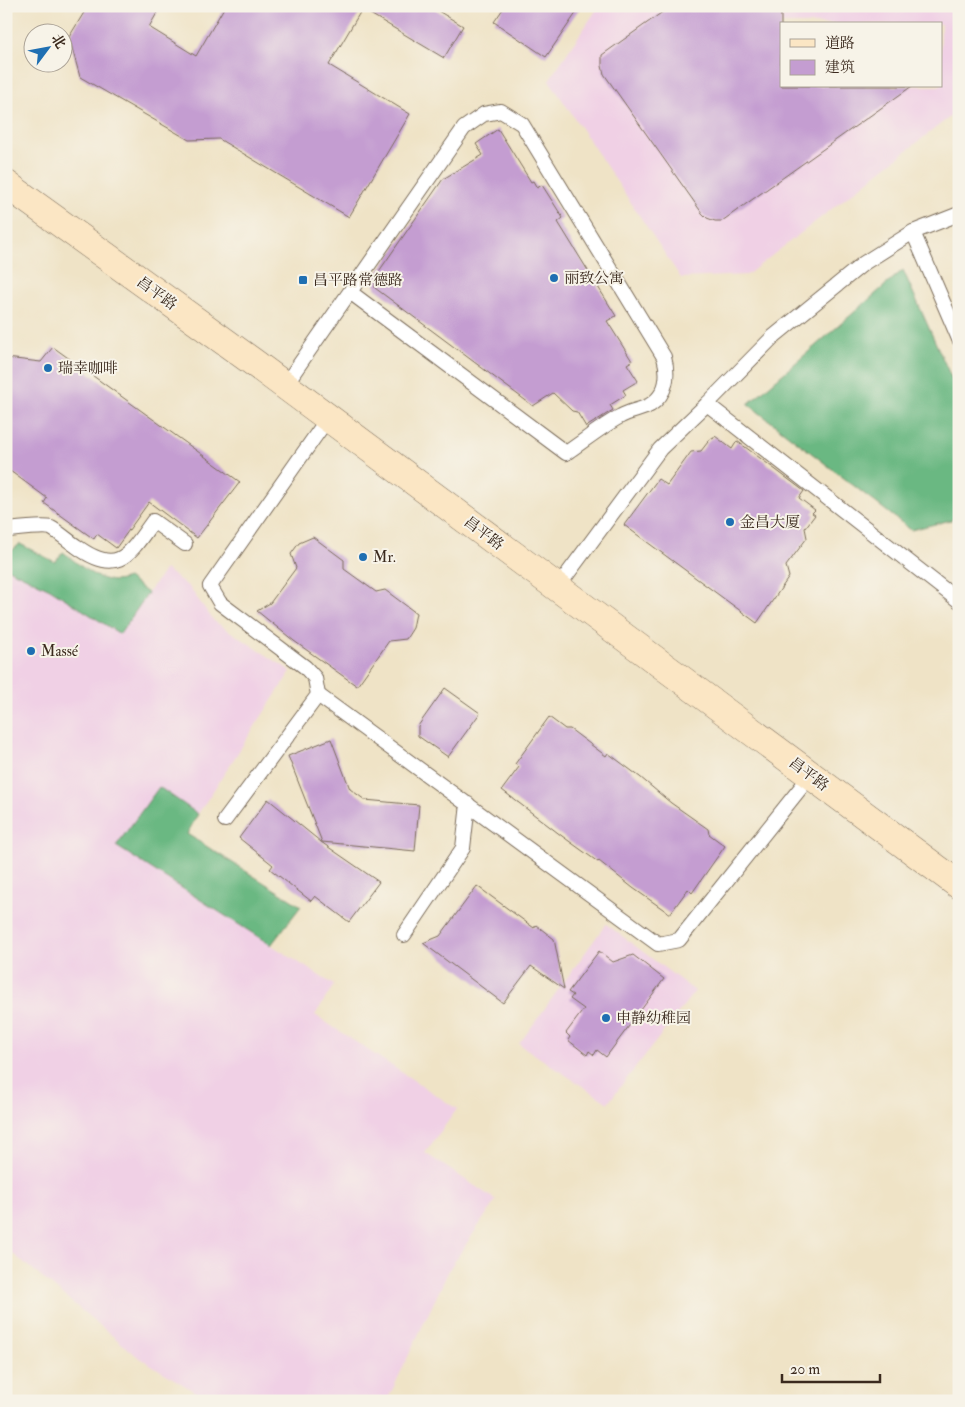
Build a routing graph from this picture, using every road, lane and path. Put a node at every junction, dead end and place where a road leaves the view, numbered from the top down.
1 (6, 184) edge
2 (959, 214) edge
3 (913, 232) junction
4 (350, 292) junction
5 (959, 339) edge
6 (285, 385) junction
7 (707, 404) junction
8 (328, 418) junction
9 (6, 532) edge
10 (185, 544) dead end
11 (557, 588) junction
12 (959, 601) edge
13 (318, 695) junction
14 (811, 775) junction
15 (468, 804) junction
16 (225, 820) dead end
17 (959, 885) edge
18 (404, 935) dead end

1 - 6 street, 昌平路
2 - 3 lane
3 - 5 lane
3 - 7 lane
4 - 4 lane
4 - 6 lane
6 - 8 street, 昌平路
7 - 11 lane
7 - 12 lane
8 - 11 street, 昌平路
8 - 13 lane
9 - 10 lane
11 - 14 street, 昌平路
13 - 15 lane
13 - 16 lane
14 - 15 lane
14 - 17 street, 昌平路
15 - 18 lane

